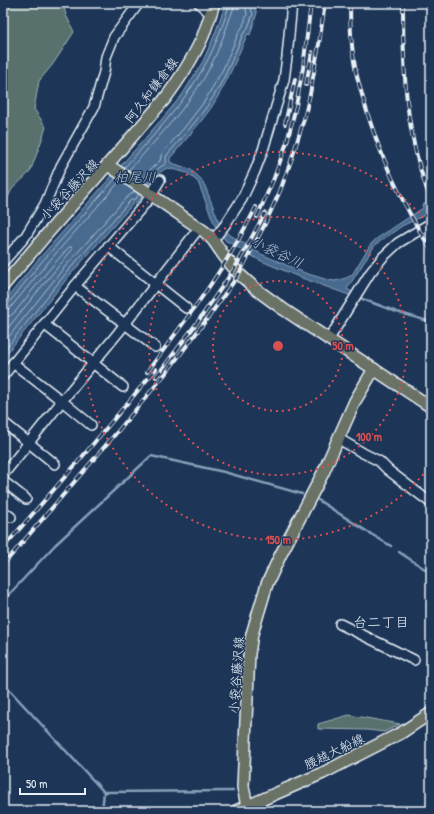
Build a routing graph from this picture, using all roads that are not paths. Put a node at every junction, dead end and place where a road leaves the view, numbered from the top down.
1 (139, 3) edge
2 (199, 3) edge
3 (292, 3) edge
4 (213, 8) edge
5 (108, 165) junction
6 (160, 180) dead end
7 (150, 195) junction
8 (431, 223) edge
9 (32, 227) junction
10 (199, 228) junction
11 (46, 234) junction
12 (216, 237) junction
13 (108, 246) junction
14 (3, 262) edge
15 (156, 284) junction
16 (3, 286) edge
17 (75, 286) junction
18 (186, 308) dead end
19 (44, 324) junction
20 (125, 324) junction
21 (329, 339) junction
22 (155, 347) dead end
23 (12, 363) junction
24 (92, 364) junction
25 (374, 369) junction
26 (3, 376) edge
27 (123, 387) dead end
28 (62, 401) junction
29 (431, 407) edge
30 (3, 422) edge
31 (91, 425) dead end
32 (339, 439) junction
33 (29, 442) junction
34 (55, 464) dead end
35 (3, 475) edge
36 (3, 481) edge
37 (26, 498) dead end
38 (431, 503) edge
39 (3, 511) edge
40 (11, 517) dead end
41 (340, 624) dead end
42 (414, 660) dead end
43 (431, 714) edge
44 (247, 809) edge
45 (236, 811) edge

1 - 9 street
2 - 4 street
3 - 12 street
4 - 5 main road, 阿久和鎌倉線
5 - 7 main road, 小袋谷藤沢線
5 - 11 main road, 小袋谷藤沢線
6 - 7 street
7 - 10 main road, 小袋谷藤沢線
7 - 13 street
8 - 21 street
9 - 11 street
9 - 14 street
10 - 12 main road, 小袋谷藤沢線
10 - 15 street
11 - 16 main road, 小袋谷藤沢線
12 - 21 main road, 小袋谷藤沢線
13 - 15 street
13 - 17 street
15 - 18 street
15 - 20 street
17 - 19 street
17 - 20 street
19 - 23 street
19 - 24 street
20 - 22 street
20 - 24 street
21 - 25 main road, 小袋谷藤沢線
23 - 26 street
23 - 28 street
24 - 27 street
24 - 28 street
25 - 29 main road, 小袋谷藤沢線
25 - 32 main road, 小袋谷藤沢線
28 - 31 street
28 - 33 street
30 - 33 street
32 - 38 street
32 - 44 main road, 小袋谷藤沢線
33 - 34 street
33 - 35 street
36 - 37 street
39 - 40 street
41 - 42 street
43 - 44 main road, 腰越大船線
44 - 45 main road

